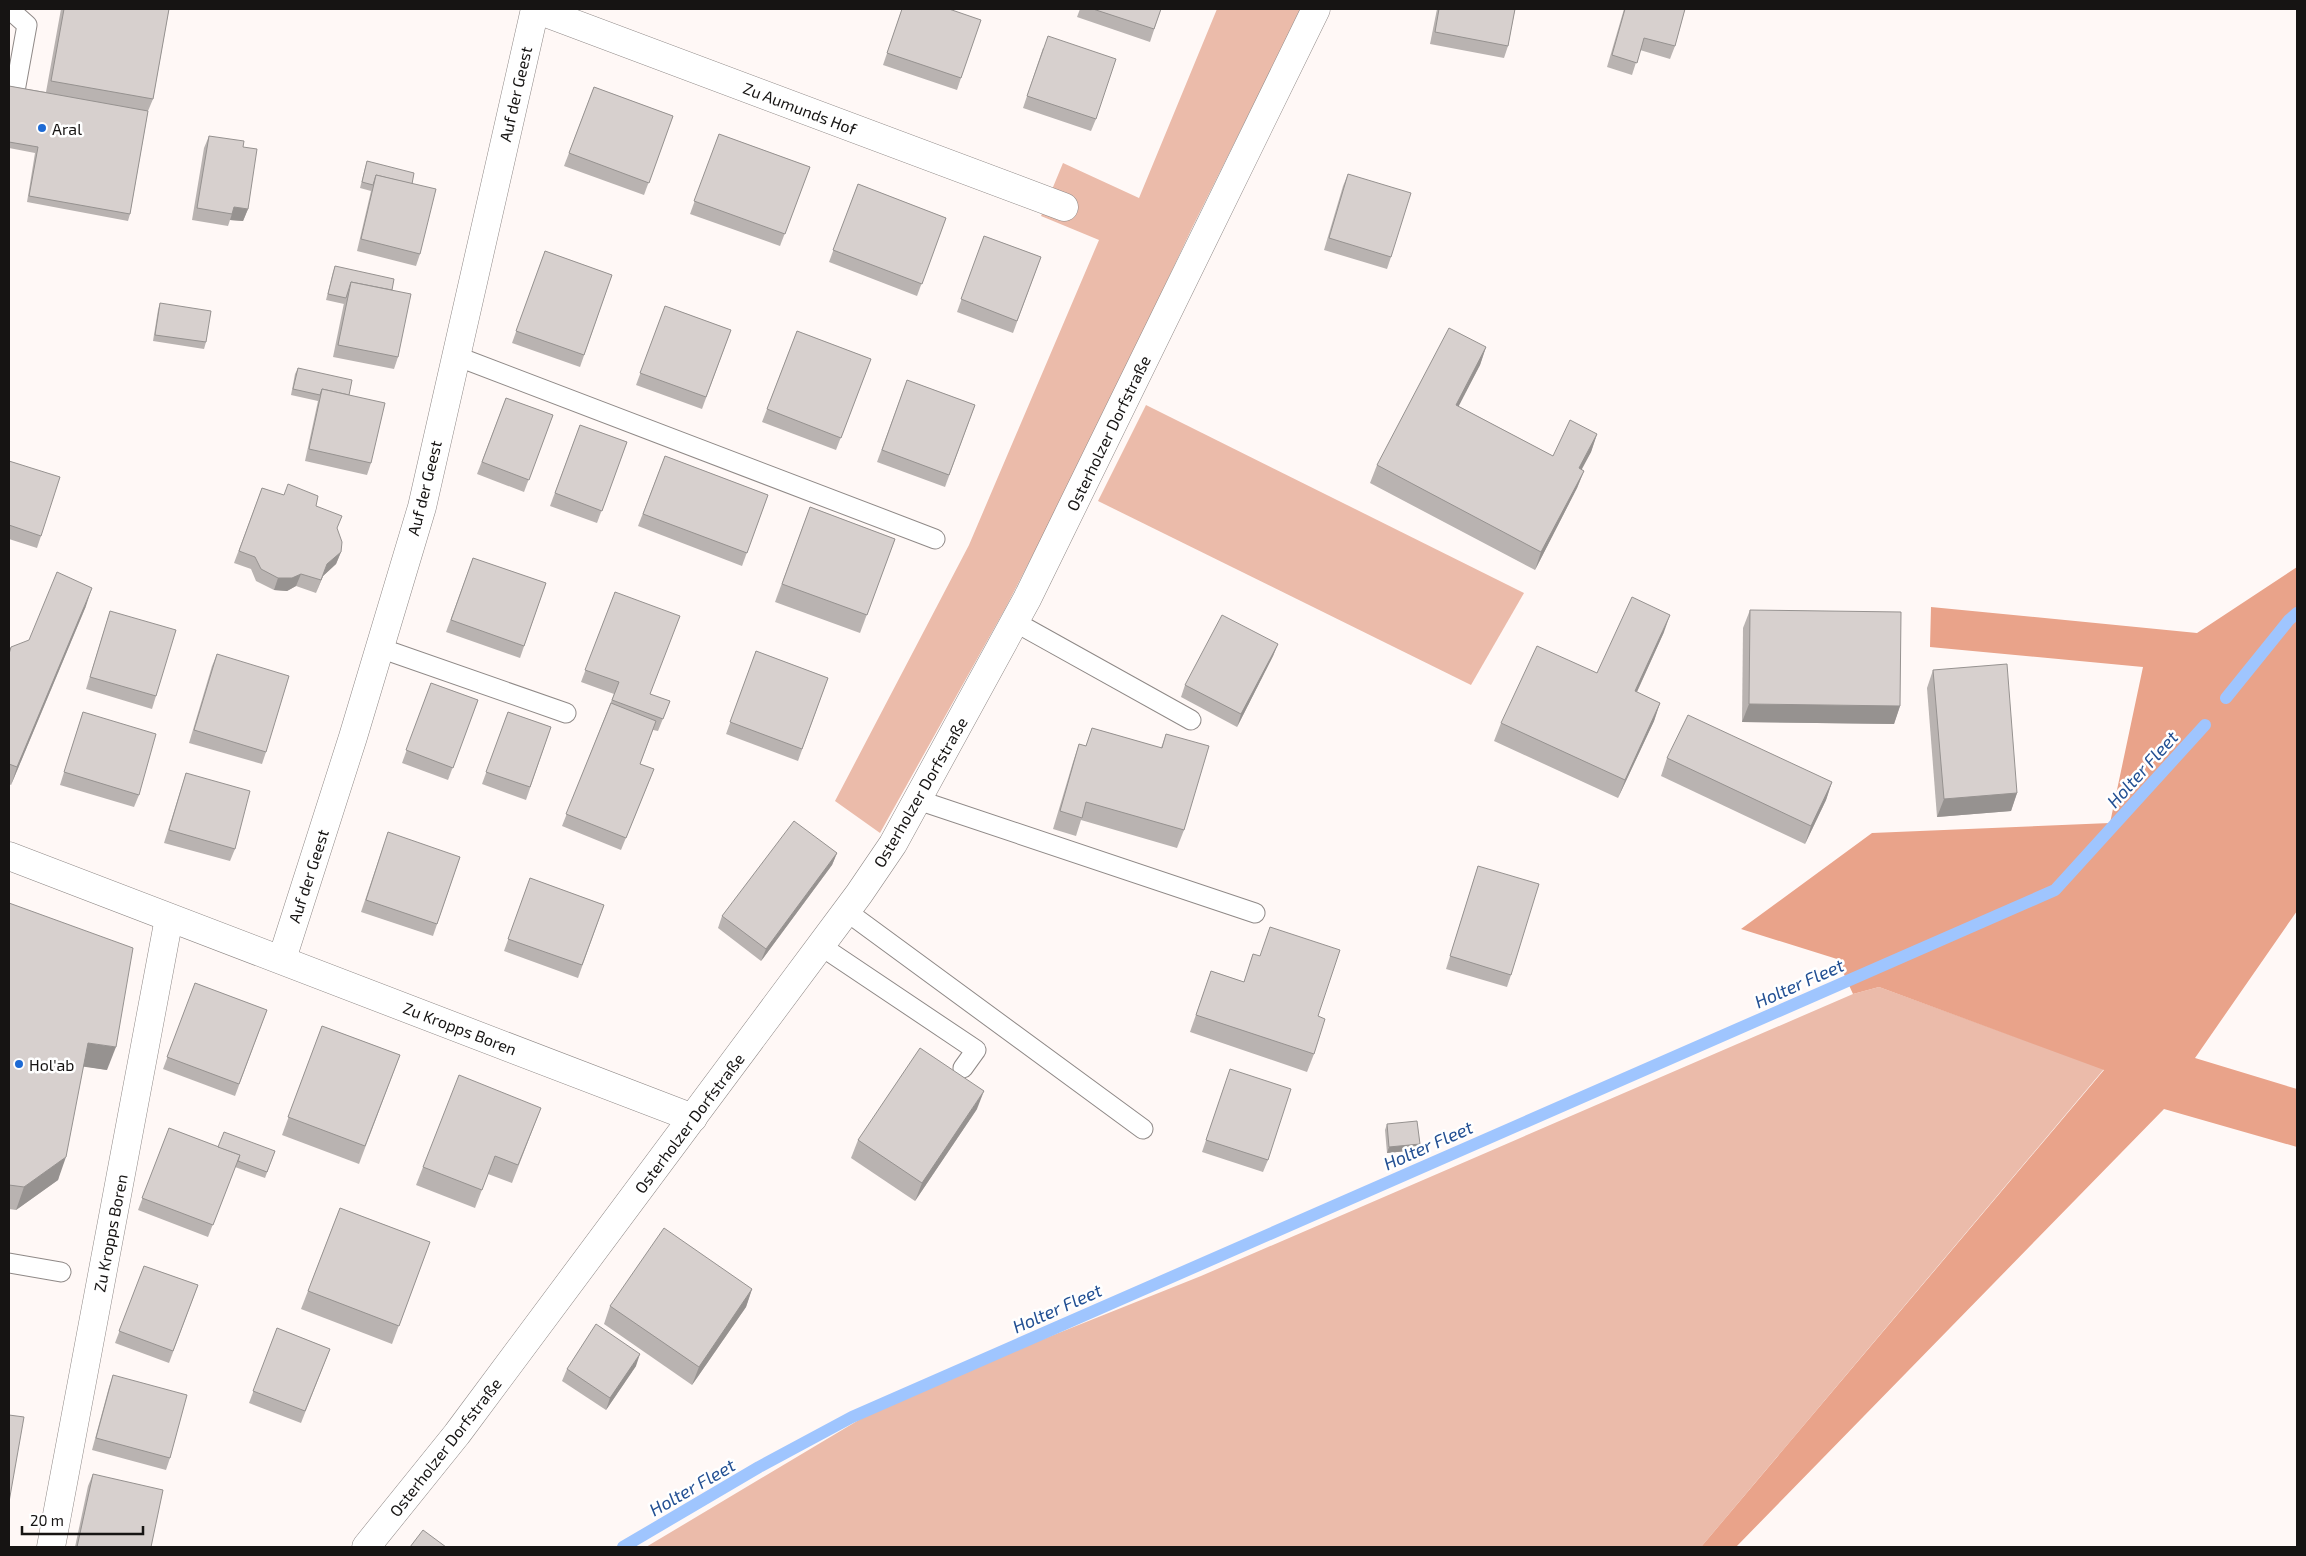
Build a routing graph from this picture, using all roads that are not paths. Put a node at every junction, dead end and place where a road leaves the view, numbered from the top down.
1 (9, 9) edge
2 (535, 9) edge
3 (1316, 9) edge
4 (9, 124) edge
5 (1064, 207) dead end
6 (456, 356) junction
7 (935, 539) dead end
8 (1014, 622) junction
9 (380, 648) junction
10 (566, 713) dead end
11 (1190, 720) dead end
12 (918, 800) junction
13 (9, 856) edge
14 (846, 911) junction
15 (1256, 913) dead end
16 (169, 918) junction
17 (821, 946) junction
18 (282, 959) junction
19 (963, 1068) dead end
20 (693, 1118) junction
21 (1143, 1129) dead end
22 (9, 1263) edge
23 (61, 1272) dead end
24 (50, 1547) edge
25 (366, 1547) edge

1 - 4 lane
2 - 5 street, Zu Aumunds Hof
2 - 6 street, Auf der Geest
3 - 8 street, Osterholzer Dorfstraße
6 - 7 lane
6 - 9 street, Auf der Geest
8 - 11 lane
8 - 12 street, Osterholzer Dorfstraße
9 - 10 lane
9 - 18 street, Auf der Geest
12 - 14 street, Osterholzer Dorfstraße
12 - 15 lane
13 - 16 street, Zu Kropps Boren
14 - 17 street, Osterholzer Dorfstraße
14 - 21 lane
16 - 18 street, Zu Kropps Boren
16 - 24 street, Zu Kropps Boren
17 - 19 lane
17 - 20 street, Osterholzer Dorfstraße
18 - 20 street, Zu Kropps Boren
20 - 25 street, Osterholzer Dorfstraße
22 - 23 lane

